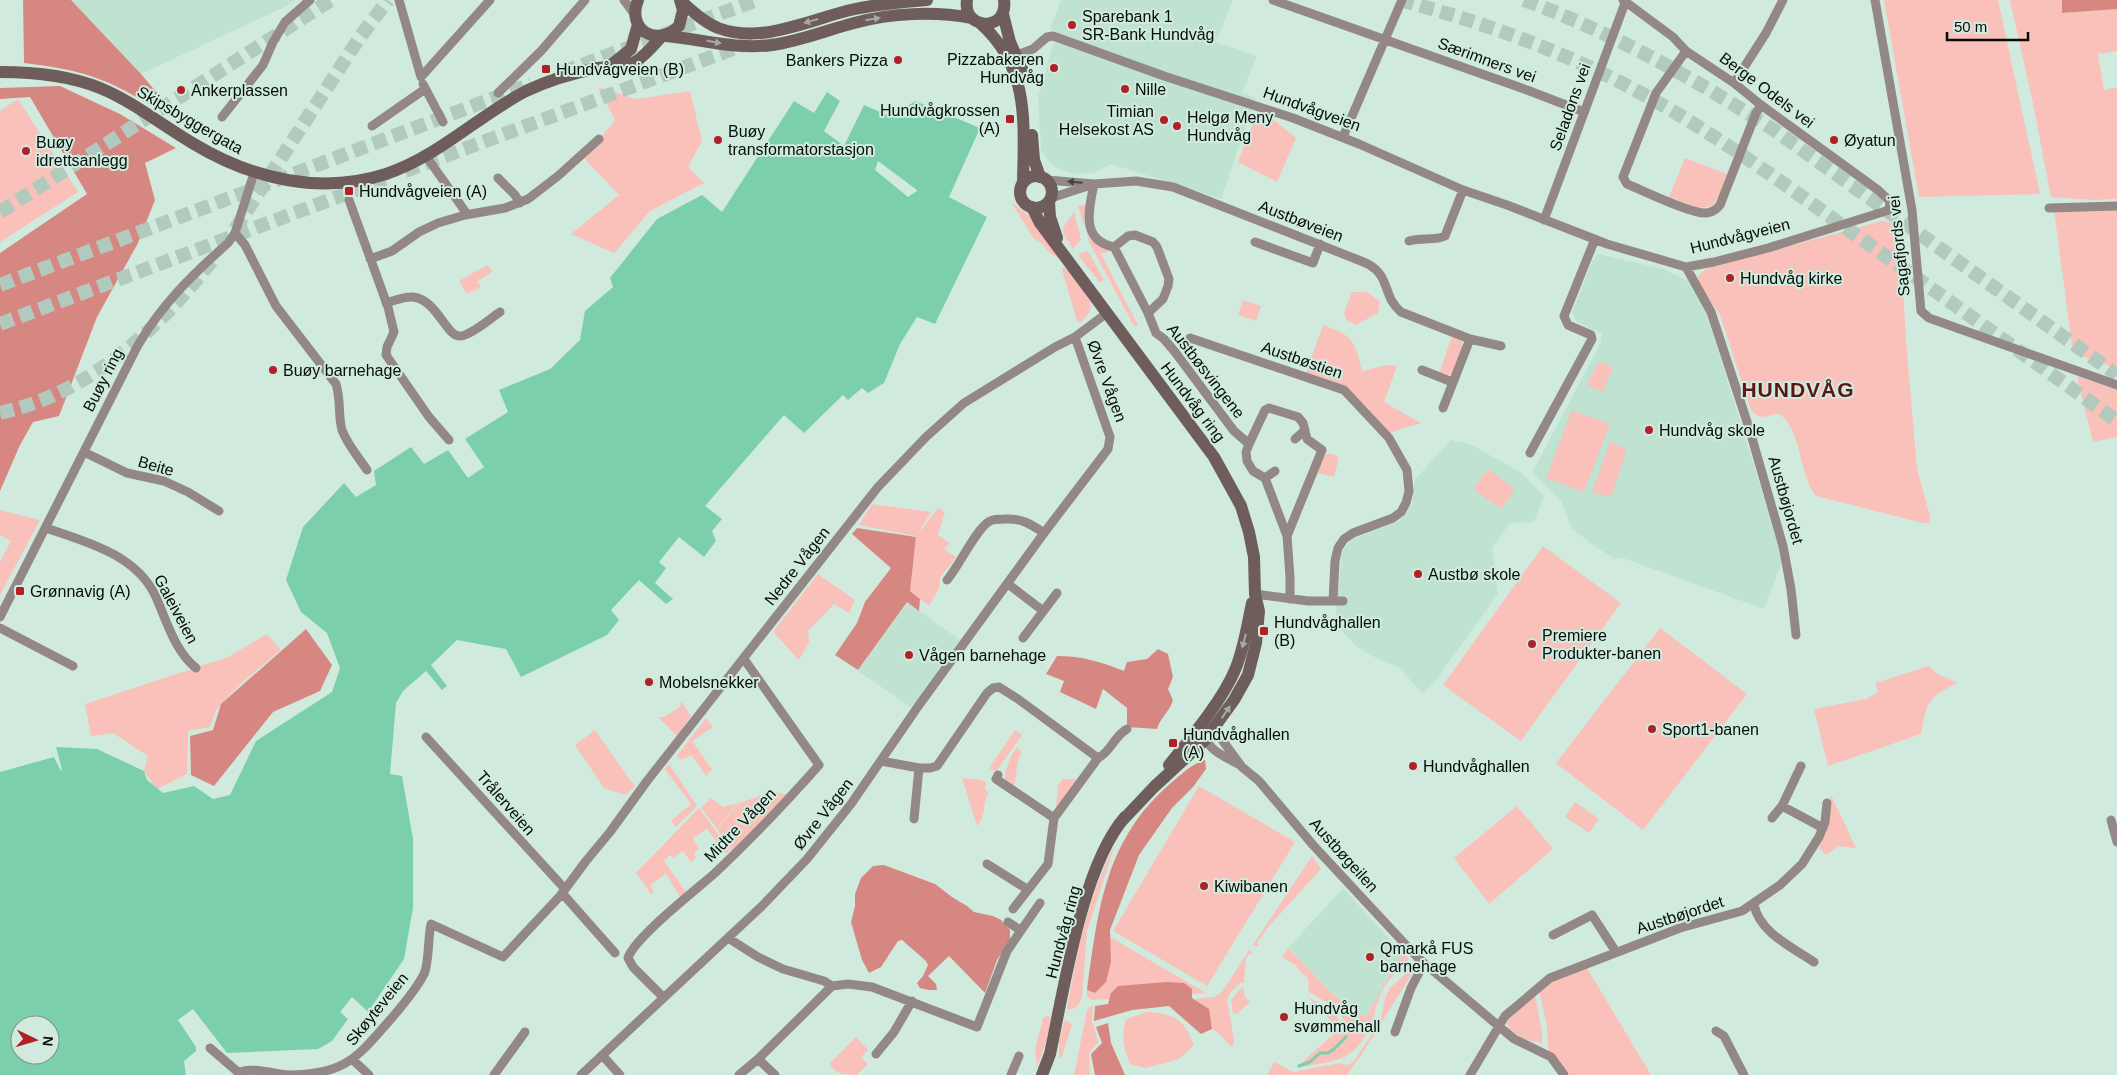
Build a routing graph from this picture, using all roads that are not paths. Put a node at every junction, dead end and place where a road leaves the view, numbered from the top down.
1 (310, 0) edge
2 (398, 0) edge
3 (490, 0) edge
4 (585, 0) edge
5 (624, 0) edge
6 (638, 0) edge
7 (927, 0) edge
8 (967, 0) edge
9 (1004, 0) edge
10 (1273, 0) edge
11 (1402, 0) edge
12 (1783, 0) edge
13 (1875, 0) edge
14 (681, 1) edge
15 (1624, 2) edge
16 (1003, 14) junction
17 (636, 20) junction
18 (976, 21) junction
19 (664, 36) junction
20 (1384, 39) junction
21 (1686, 51) junction
22 (1017, 55) junction
23 (609, 66) junction
24 (0, 72) edge
25 (421, 77) junction
26 (1734, 83) junction
27 (425, 89) junction
28 (498, 93) dead end
29 (1761, 105) junction
30 (1579, 110) dead end
31 (222, 117) dead end
32 (442, 122) dead end
33 (372, 126) dead end
34 (1343, 137) junction
35 (599, 139) dead end
36 (426, 156) junction
37 (254, 173) junction
38 (498, 178) dead end
39 (1043, 178) junction
40 (1023, 183) junction
41 (1094, 184) junction
42 (1463, 190) junction
43 (349, 200) dead end
44 (1050, 200) junction
45 (520, 203) junction
46 (2117, 206) edge
47 (1032, 207) junction
48 (1890, 207) joint
49 (2049, 208) dead end
50 (467, 214) junction
51 (1544, 220) junction
52 (235, 234) junction
53 (1595, 239) junction
54 (1409, 241) dead end
55 (1255, 242) dead end
56 (1320, 244) junction
57 (1114, 248) junction
58 (1061, 249) junction
59 (370, 259) junction
60 (1686, 267) junction
61 (386, 302) junction
62 (500, 312) dead end
63 (1107, 313) junction
64 (1148, 313) junction
65 (1075, 338) junction
66 (1190, 338) dead end
67 (1470, 339) junction
68 (1501, 346) dead end
69 (1422, 370) dead end
70 (1452, 382) junction
71 (2117, 385) edge
72 (1443, 408) dead end
73 (1304, 430) junction
74 (1295, 439) dead end
75 (449, 440) dead end
76 (1249, 444) junction
77 (84, 452) junction
78 (1530, 453) dead end
79 (367, 470) dead end
80 (1274, 471) dead end
81 (1265, 478) junction
82 (219, 511) dead end
83 (46, 528) junction
84 (1044, 533) junction
85 (1287, 536) junction
86 (947, 580) dead end
87 (1008, 584) junction
88 (1057, 593) dead end
89 (1255, 594) junction
90 (1290, 599) junction
91 (1333, 601) junction
92 (1343, 601) dead end
93 (1042, 610) junction
94 (0, 617) edge
95 (0, 628) edge
96 (1796, 635) dead end
97 (1023, 638) dead end
98 (744, 659) junction
99 (73, 666) dead end
100 (196, 668) dead end
101 (1200, 723) junction
102 (1127, 729) dead end
103 (1214, 729) junction
104 (426, 737) dead end
105 (1205, 740) junction
106 (1098, 758) junction
107 (881, 761) junction
108 (1801, 766) dead end
109 (1242, 767) junction
110 (919, 768) junction
111 (998, 775) dead end
112 (1827, 803) dead end
113 (1782, 806) junction
114 (1054, 818) junction
115 (1772, 818) dead end
116 (914, 819) dead end
117 (2110, 820) dead end
118 (1120, 822) junction
119 (1823, 828) junction
120 (2117, 842) edge
121 (986, 864) dead end
122 (1027, 889) junction
123 (564, 891) junction
124 (1040, 903) dead end
125 (1754, 905) junction
126 (1013, 910) dead end
127 (1008, 922) dead end
128 (1020, 930) junction
129 (450, 934) joint
130 (1553, 935) dead end
131 (728, 938) junction
132 (615, 952) dead end
133 (1616, 952) junction
134 (1814, 962) dead end
135 (1424, 963) junction
136 (832, 986) junction
137 (663, 997) junction
138 (912, 1001) junction
139 (1498, 1026) junction
140 (1716, 1031) dead end
141 (525, 1032) dead end
142 (1395, 1032) dead end
143 (210, 1048) dead end
144 (876, 1054) dead end
145 (1050, 1054) junction
146 (602, 1055) junction
147 (1019, 1056) dead end
148 (758, 1059) junction
149 (353, 1060) junction
150 (239, 1074) edge
151 (369, 1075) edge
152 (494, 1075) edge
153 (581, 1075) edge
154 (620, 1075) edge
155 (739, 1075) edge
156 (775, 1075) edge
157 (1011, 1075) edge
158 (1042, 1075) edge
159 (1050, 1075) edge
160 (1470, 1075) edge
161 (1564, 1075) edge
162 (1744, 1075) edge

1 - 31 street
2 - 25 street
3 - 25 street
4 - 28 street
5 - 17 street
6 - 17 main road, Skipsbyggergata
7 -> 14 main road
8 - 18 main road
9 - 16 main road
10 - 20 street, Særimners vei
11 - 20 street
12 - 26 street
13 - 71 street, Sagafjords vei
14 - 19 main road, Skipsbyggergata
15 - 21 street, Berge Odels vei
15 - 51 street, Seladons vei
16 - 18 main road
16 - 22 main road
17 - 19 main road
17 - 23 main road, Skipsbyggergata
19 -> 18 main road
18 - 40 main road
19 - 23 main road, Skipsbyggergata
20 - 30 street, Særimners vei
20 - 34 street
21 - 26 street, Berge Odels vei
21 - 29 street
22 - 34 street, Hundvågveien
22 - 39 main road
23 - 36 main road, Skipsbyggergata
24 - 37 main road, Skipsbyggergata
25 - 27 street
26 - 29 street, Berge Odels vei
27 - 32 street
27 - 33 street
29 - 48 street, Berge Odels vei
34 - 42 street, Hundvågveien
35 - 45 street
36 - 37 main road, Skipsbyggergata
36 - 50 street
37 - 52 street, Buøy ring
38 - 45 street
39 - 40 main road
41 -> 39 street, Austbøveien
39 - 44 main road
40 - 47 main road
41 - 44 street, Austbøveien
41 - 56 street, Austbøveien
41 - 57 street, Austbøsvingene
42 - 51 street, Hundvågveien
42 - 54 street
43 - 59 street
44 - 47 main road
44 - 58 main road, Hundvåg ring
45 - 50 street
46 - 49 street
47 - 58 main road, Hundvåg ring
48 - 60 street, Hundvågveien
50 - 59 street
51 - 53 street, Hundvågveien
52 - 77 street, Buøy ring
52 - 79 street
53 - 60 street, Hundvågveien
53 - 78 street
55 - 56 street
56 - 67 street, Austbøveien
57 - 64 street, Austbøsvingene
57 - 64 street
58 - 63 main road, Hundvåg ring
59 - 61 street
60 - 96 street, Austbøjordet
61 - 62 street
61 - 75 street
63 - 65 street, Nedre Vågen
63 - 89 main road, Hundvåg ring
64 - 76 street, Austbøsvingene
65 - 84 street, Øvre Vågen
65 - 98 street, Nedre Vågen
66 - 91 street, Austbøstien
67 - 68 street, Austbøveien
67 - 70 street
69 - 70 street
70 - 72 street
73 - 74 street
73 - 76 street, Austbøsvingene
73 - 85 street, Austbøsvingene
76 - 81 street, Austbøsvingene
77 - 82 street, Beite
77 - 83 street, Buøy ring
80 - 81 street
81 - 85 street, Austbøsvingene
83 - 94 street, Buøy ring
83 - 100 street, Galeiveien
84 - 86 street
84 - 87 street, Øvre Vågen
85 - 90 street, Austbøsvingene
87 - 93 street
87 - 107 street, Øvre Vågen
88 - 93 street
89 - 90 street
89 -> 101 main road, Hundvåg ring
103 -> 89 main road, Hundvåg ring
90 - 91 street
91 - 92 street
93 - 97 street
95 - 99 street
98 - 123 street, Nedre Vågen
98 - 137 street, Midtre Vågen
101 - 103 street
101 - 105 street
101 - 118 main road, Hundvåg ring
102 - 106 street
103 - 105 main road, Hundvåg ring
103 - 109 street, Austbøgeilen
104 - 123 street, Trålerveien
105 - 109 street, Austbøgeilen
105 - 118 main road, Hundvåg ring
106 - 110 street
106 - 114 street
107 - 110 street
107 - 131 street, Øvre Vågen
108 - 113 street
109 - 135 street, Austbøgeilen
110 - 116 street
111 - 114 street
112 - 119 street, Austbøjordet
113 - 115 street
113 - 119 street
114 - 122 street
117 - 120 street
118 - 145 main road, Hundvåg ring
119 - 125 street, Austbøjordet
121 - 122 street
122 - 126 street
123 - 129 street, Nedre Vågen
123 - 132 street
124 - 128 street
125 - 133 street, Austbøjordet
125 - 134 street
127 - 128 street
128 - 138 street
129 - 149 street, Skøyteveien
130 - 133 street
131 - 136 street
131 - 137 street, Øvre Vågen
133 - 139 street, Austbøjordet
135 - 139 street, Austbøgeilen
135 - 142 street
136 - 138 street
136 - 148 street
137 - 146 street, Øvre Vågen
138 - 144 street
139 - 160 street, Austbøjordet
139 - 161 street, Austbøgeilen
140 - 162 street
141 - 152 street
143 - 150 street
145 - 158 main road, Hundvåg ring
145 - 159 main road, Hundvåg ring
146 - 153 street, Øvre Vågen
146 - 154 street
147 - 157 street
148 - 155 street
148 - 156 street
149 - 150 street, Skøyteveien
149 - 151 street, Skøyteveien

